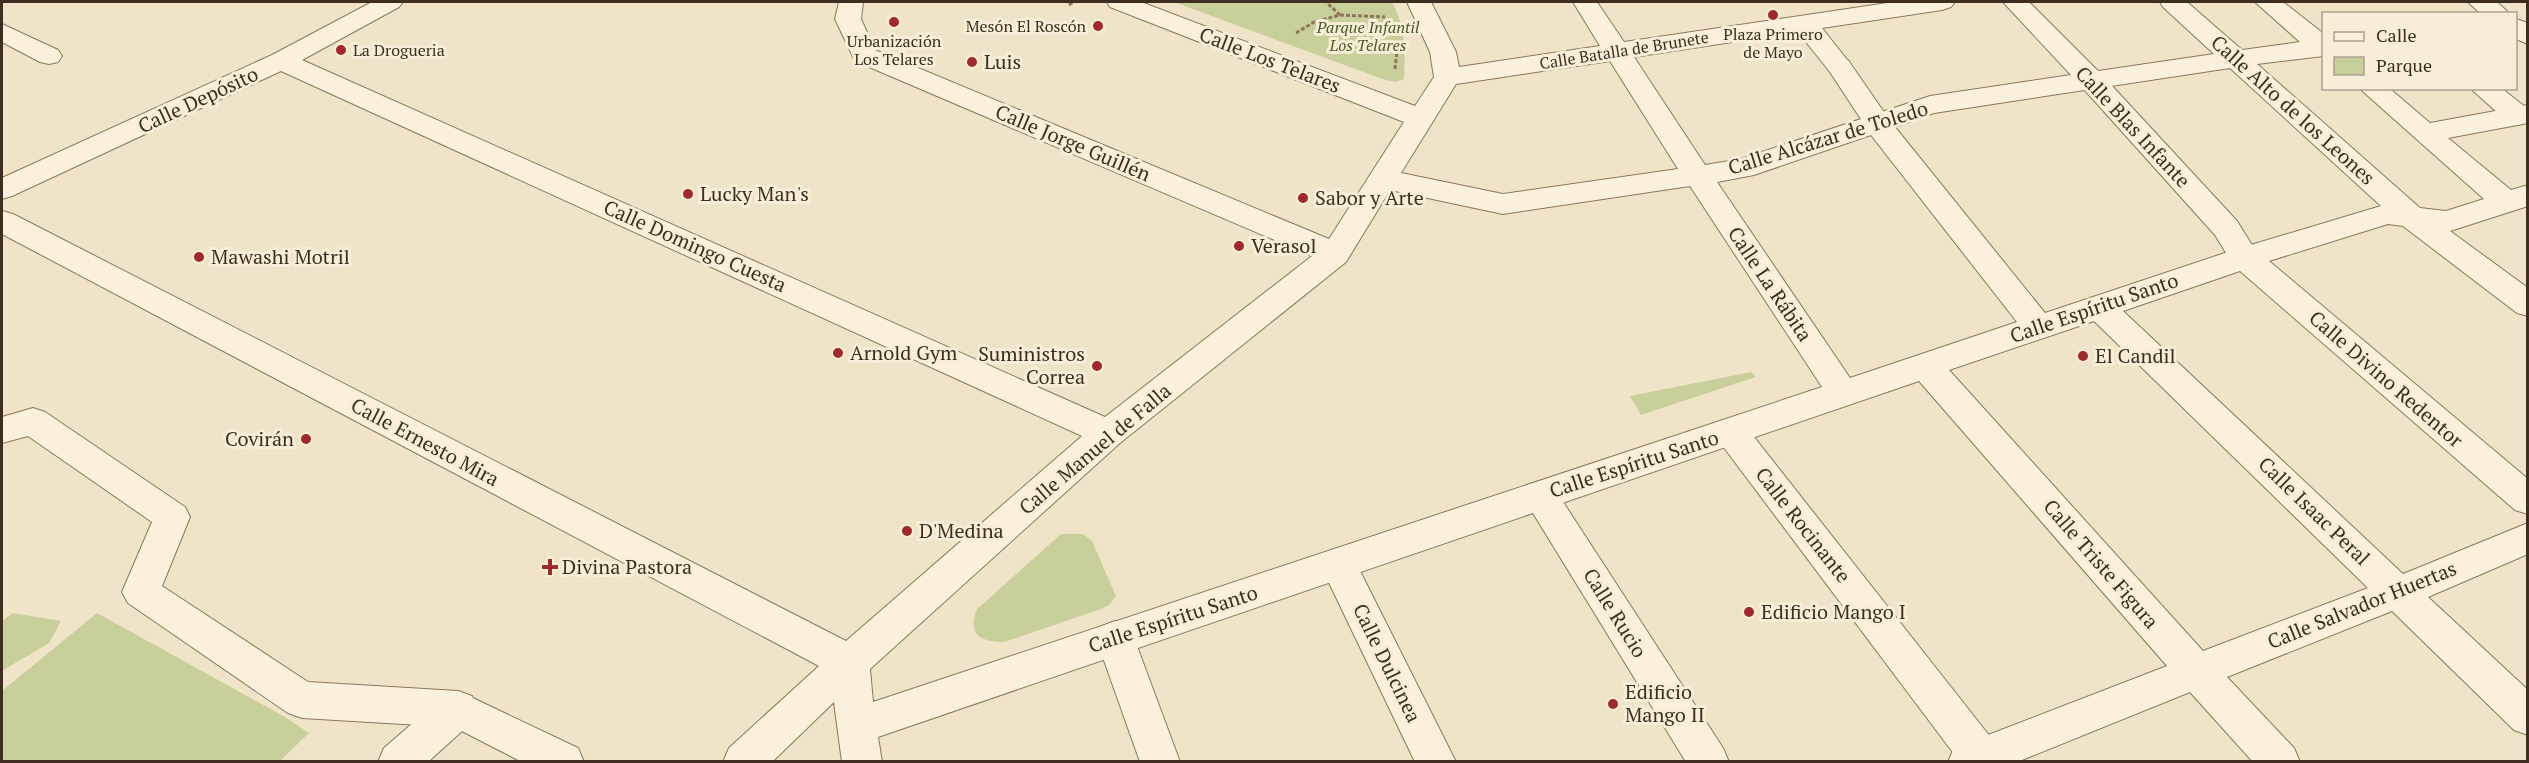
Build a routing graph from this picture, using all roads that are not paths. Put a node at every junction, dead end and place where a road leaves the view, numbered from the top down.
1 (390, 2) edge
2 (851, 2) edge
3 (1119, 2) edge
4 (1419, 2) edge
5 (1585, 2) edge
6 (1942, 2) edge
7 (2015, 2) edge
8 (2172, 2) edge
9 (2271, 2) edge
10 (2481, 2) edge
11 (2495, 12) edge
12 (1804, 22) junction
13 (2, 32) edge
14 (2322, 46) edge
15 (2322, 47) edge
16 (1617, 50) junction
17 (49, 56) dead end
18 (281, 61) junction
19 (2238, 61) junction
20 (1448, 77) junction
21 (2091, 81) junction
22 (2374, 90) edge
23 (2486, 90) edge
24 (2523, 115) edge
25 (1422, 119) junction
26 (1878, 124) junction
27 (2425, 133) junction
28 (1697, 175) junction
29 (1383, 179) junction
30 (2, 189) edge
31 (2517, 199) edge
32 (2414, 219) junction
33 (2, 221) edge
34 (1335, 254) junction
35 (2244, 258) junction
36 (2528, 305) edge
37 (2098, 306) junction
38 (2038, 327) junction
39 (1925, 365) junction
40 (1843, 393) junction
41 (2, 430) edge
42 (1731, 432) junction
43 (1108, 433) junction
44 (1540, 495) junction
45 (2528, 500) edge
46 (2528, 538) edge
47 (1338, 564) junction
48 (2399, 592) junction
49 (1115, 638) junction
50 (850, 662) junction
51 (2197, 672) junction
52 (458, 709) junction
53 (2528, 717) edge
54 (859, 744) edge
55 (558, 760) edge
56 (1978, 760) edge
57 (398, 762) edge
58 (743, 762) edge
59 (1160, 762) edge
60 (1436, 762) edge
61 (1709, 762) edge
62 (2280, 762) edge

1 - 18 street, Calle Depósito
2 - 34 street, Calle Jorge Guillén
3 - 25 street, Calle Los Telares
4 - 20 street
5 - 16 street, Calle La Rábita
6 - 12 street, Calle Batalla de Brunete
7 - 21 street, Calle Blas Infante
8 - 19 street, Calle Alto de los Leones
9 - 14 street
10 - 11 street
12 - 16 street, Calle Batalla de Brunete
12 - 26 street
13 - 17 street
15 - 19 street, Calle Alcázar de Toledo
16 - 20 street, Calle Batalla de Brunete
16 - 28 street, Calle La Rábita
18 - 30 street, Calle Depósito
18 - 43 street, Calle Domingo Cuesta
19 - 21 street, Calle Alcázar de Toledo
19 - 32 street, Calle Alto de los Leones
20 - 25 street, Calle Manuel de Falla
21 - 26 street, Calle Alcázar de Toledo
21 - 35 street, Calle Blas Infante
22 - 27 street
23 - 24 street
24 - 27 street
25 - 29 street, Calle Manuel de Falla
26 - 28 street, Calle Alcázar de Toledo
26 - 38 street
27 - 31 street
28 - 29 street, Calle Alcázar de Toledo
28 - 40 street, Calle La Rábita
29 - 34 street, Calle Manuel de Falla
31 - 32 street, Calle Espíritu Santo
32 - 35 street, Calle Espíritu Santo
32 - 36 street, Calle Alto de los Leones
33 - 50 street, Calle Ernesto Mira
34 - 43 street, Calle Manuel de Falla
35 - 37 street, Calle Espíritu Santo
35 - 45 street, Calle Divino Redentor
37 - 38 street, Calle Espíritu Santo
37 - 48 street, Calle Isaac Peral
38 - 39 street, Calle Espíritu Santo
39 - 40 street, Calle Espíritu Santo
39 - 51 street, Calle Triste Figura
40 - 42 street, Calle Espíritu Santo
41 - 52 street
42 - 44 street, Calle Espíritu Santo
42 - 56 street, Calle Rocinante
43 - 50 street, Calle Manuel de Falla
44 - 47 street, Calle Espíritu Santo
44 - 61 street, Calle Rucio
46 - 48 street, Calle Salvador Huertas
47 - 49 street, Calle Espíritu Santo
47 - 60 street, Calle Dulcinea
48 - 51 street, Calle Salvador Huertas
48 - 53 street, Calle Isaac Peral
49 - 54 street, Calle Espíritu Santo
49 - 59 street
50 - 54 street
50 - 58 street, Calle Manuel de Falla
51 - 56 street, Calle Salvador Huertas
51 - 62 street, Calle Triste Figura
52 - 55 street
52 - 57 street

